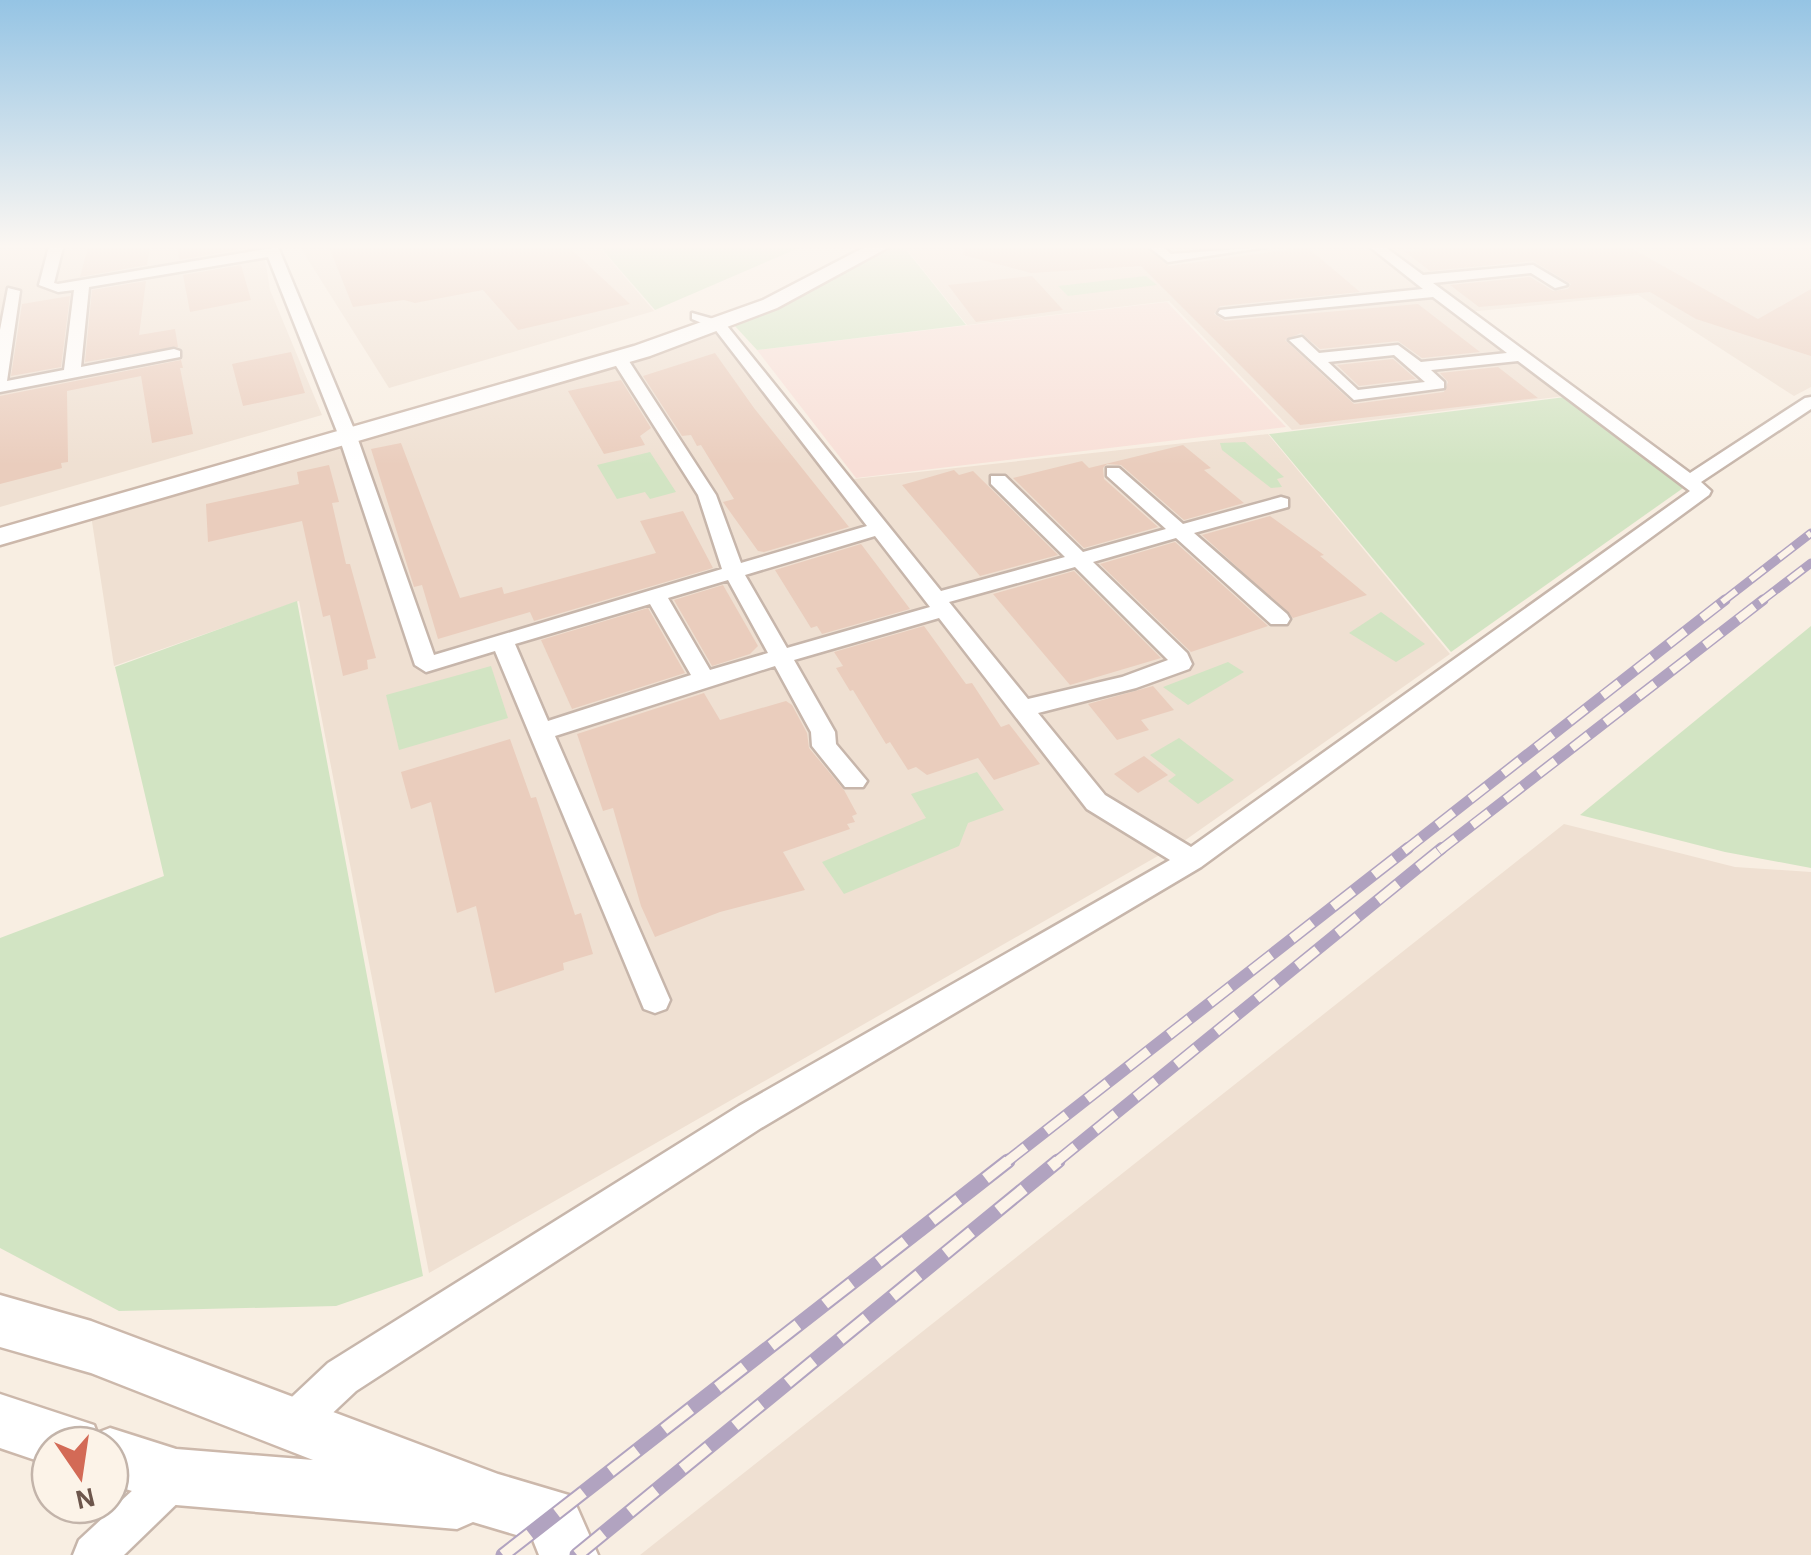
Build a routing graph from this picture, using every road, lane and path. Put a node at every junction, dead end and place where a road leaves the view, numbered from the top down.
1 (4, 320) edge
2 (78, 320) edge
3 (300, 320) edge
4 (708, 320) junction
5 (1277, 320) edge
6 (1473, 320) edge
7 (174, 354) dead end
8 (1522, 356) junction
9 (618, 358) junction
10 (1316, 358) junction
11 (1418, 367) junction
12 (72, 373) junction
13 (0, 378) edge
14 (0, 387) edge
15 (1811, 402) edge
16 (344, 426) junction
17 (1113, 472) dead end
18 (998, 480) dead end
19 (1689, 481) junction
20 (1281, 503) dead end
21 (0, 517) edge
22 (881, 528) junction
23 (1179, 531) junction
24 (0, 538) edge
25 (1077, 560) junction
26 (734, 573) junction
27 (654, 594) junction
28 (940, 605) junction
29 (1279, 618) dead end
30 (502, 641) junction
31 (778, 658) junction
32 (704, 679) junction
33 (1025, 708) junction
34 (541, 732) junction
35 (854, 781) dead end
36 (1192, 860) junction
37 (655, 1000) dead end
38 (0, 1320) edge
39 (0, 1421) edge
40 (291, 1424) junction
41 (30, 1431) edge
42 (130, 1462) edge
43 (176, 1477) junction
44 (498, 1503) junction
45 (94, 1555) edge
46 (569, 1555) edge

1 - 13 street
2 - 12 street
3 - 16 street
4 - 9 main road
4 - 16 main road
4 - 22 street
5 - 10 street
6 - 8 street
7 - 12 street
8 - 11 street
8 - 19 street
9 - 16 main road
9 - 26 street
10 - 11 street
10 - 11 street
12 - 14 street
15 - 19 street
16 - 21 main road
16 - 24 main road
16 - 30 street
17 - 23 street
18 - 25 street
19 - 36 street
20 - 23 street
22 - 26 street
22 - 28 street
23 - 25 street
23 - 29 street
25 - 28 street
25 - 33 street
26 - 27 street
26 - 31 street
27 - 30 street
27 - 32 street
28 - 31 street
28 - 33 street
30 - 34 street
31 - 32 street
31 - 35 street
32 - 34 street
33 - 36 street
34 - 37 street
36 - 40 street
38 - 40 main road
39 - 41 main road
40 - 44 main road
42 - 43 main road
43 - 44 main road
43 - 45 street
44 - 46 main road

